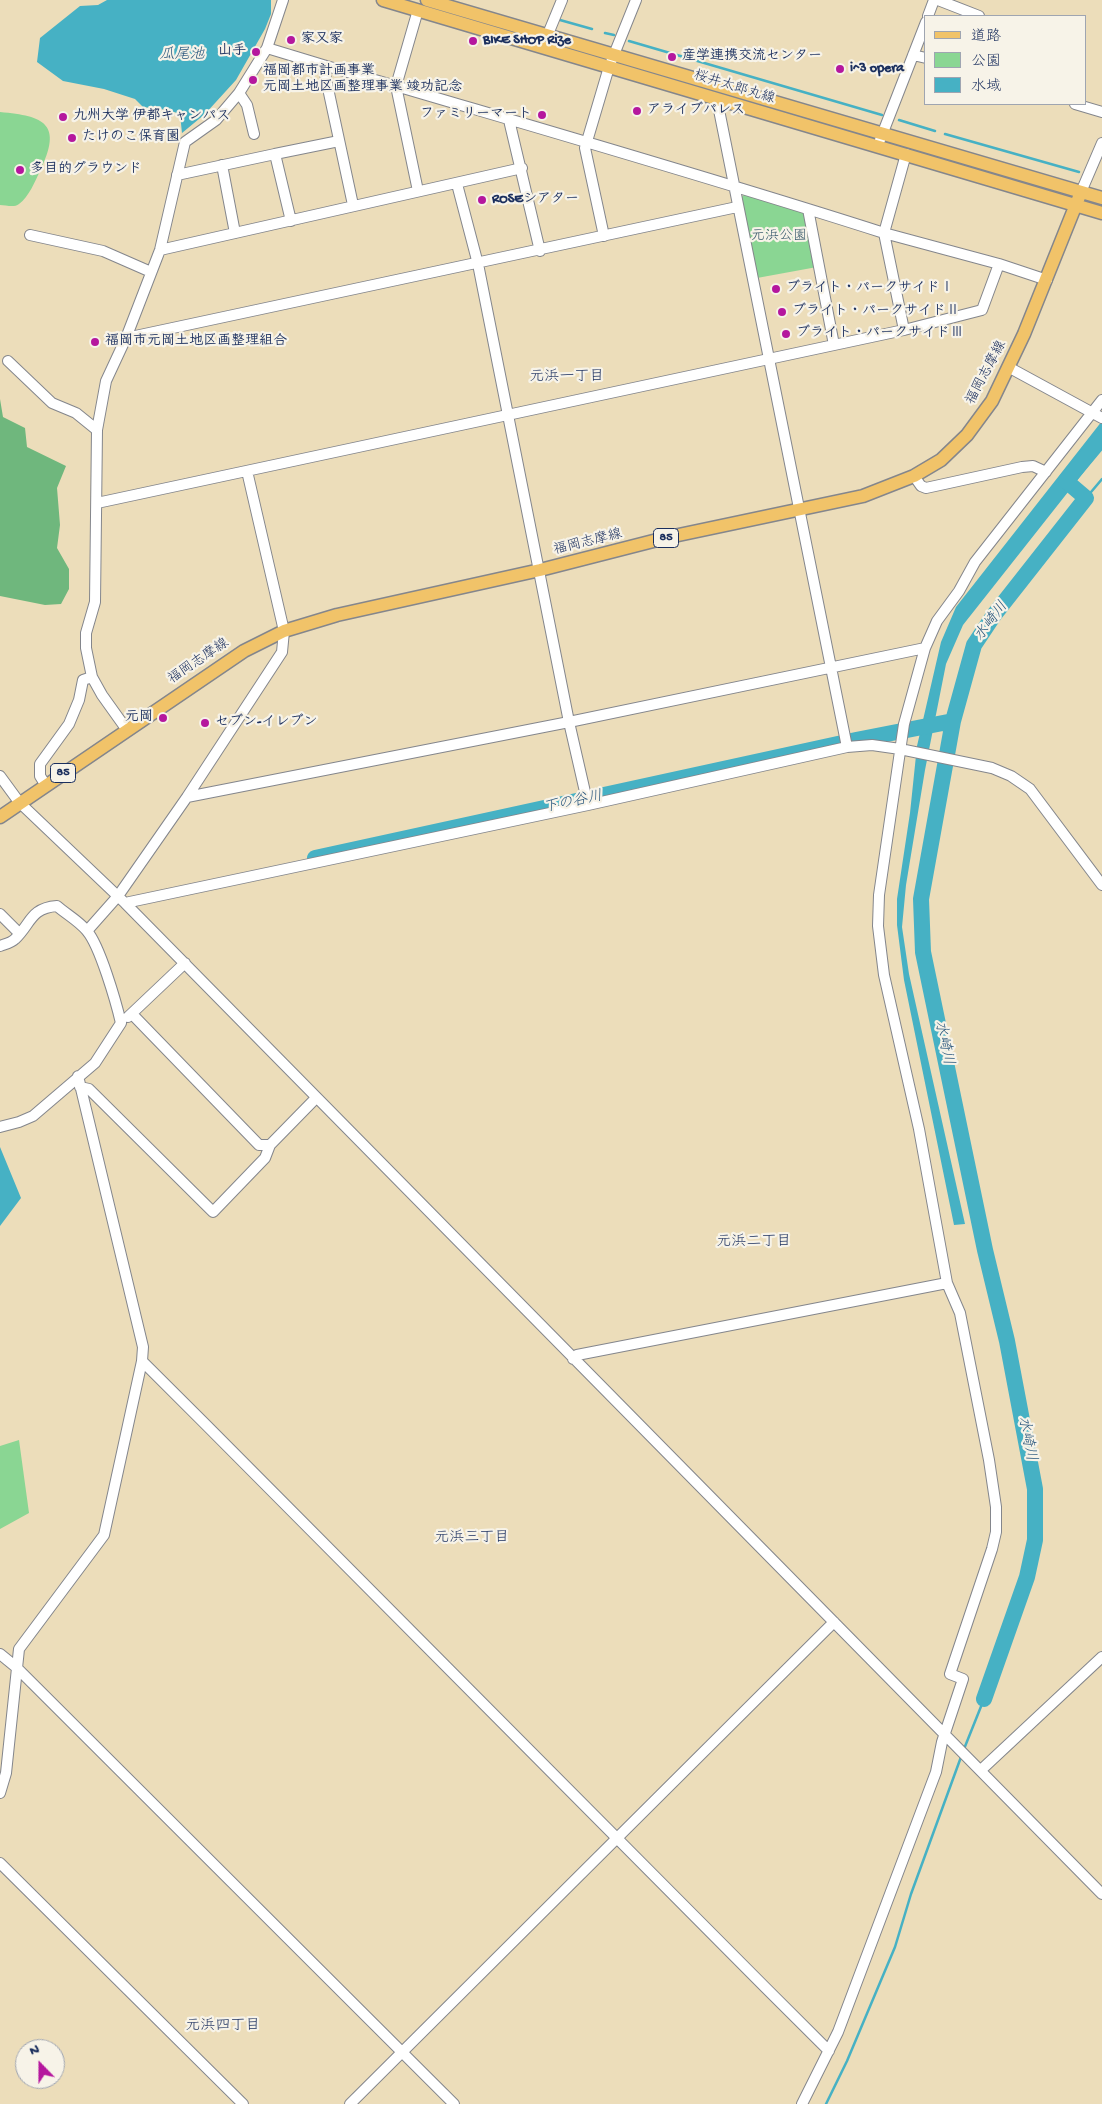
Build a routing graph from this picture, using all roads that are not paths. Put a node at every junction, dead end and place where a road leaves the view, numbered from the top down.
1 (283, 0) edge
2 (383, 0) edge
3 (427, 0) edge
4 (562, 0) edge
5 (636, 0) edge
6 (934, 0) edge
7 (938, 0) edge
8 (418, 10) junction
9 (928, 15) edge
10 (976, 15) edge
11 (924, 27) edge
12 (548, 34) junction
13 (267, 48) junction
14 (913, 55) junction
15 (924, 58) edge
16 (611, 61) junction
17 (323, 65) junction
18 (396, 86) junction
19 (239, 93) junction
20 (720, 100) junction
21 (1078, 105) edge
22 (1102, 112) edge
23 (509, 120) junction
24 (254, 134) dead end
25 (880, 140) junction
26 (339, 141) junction
27 (586, 142) junction
28 (1102, 144) edge
29 (275, 154) junction
30 (906, 154) junction
31 (222, 165) junction
32 (522, 168) junction
33 (177, 175) junction
34 (457, 184) junction
35 (733, 186) junction
36 (418, 191) junction
37 (1081, 192) junction
38 (1102, 198) edge
39 (353, 205) junction
40 (1076, 205) junction
41 (737, 207) junction
42 (808, 209) junction
43 (1102, 213) edge
44 (291, 221) junction
45 (235, 233) junction
46 (884, 233) junction
47 (30, 235) dead end
48 (604, 236) junction
49 (160, 250) junction
50 (540, 251) junction
51 (478, 264) junction
52 (999, 264) junction
53 (151, 272) junction
54 (1047, 280) junction
55 (904, 330) junction
56 (126, 338) junction
57 (834, 345) junction
58 (769, 360) junction
59 (8, 361) dead end
60 (1010, 368) junction
61 (1102, 400) edge
62 (1092, 413) junction
63 (506, 416) junction
64 (1102, 418) edge
65 (97, 430) junction
66 (247, 471) junction
67 (1046, 472) junction
68 (914, 476) junction
69 (97, 503) junction
70 (800, 509) junction
71 (540, 570) junction
72 (284, 631) junction
73 (924, 648) junction
74 (832, 668) junction
75 (92, 677) junction
76 (569, 722) junction
77 (127, 730) junction
78 (846, 744) junction
79 (903, 750) junction
80 (0, 776) edge
81 (45, 784) junction
82 (187, 797) junction
83 (19, 802) junction
84 (588, 805) junction
85 (0, 817) edge
86 (1102, 885) edge
87 (121, 900) junction
88 (0, 914) edge
89 (87, 931) junction
90 (19, 933) junction
91 (0, 946) edge
92 (185, 964) junction
93 (132, 1014) junction
94 (121, 1023) junction
95 (79, 1082) junction
96 (316, 1098) junction
97 (0, 1127) edge
98 (270, 1145) junction
99 (947, 1283) junction
100 (573, 1359) junction
101 (142, 1361) junction
102 (834, 1622) junction
103 (0, 1654) edge
104 (1102, 1657) edge
105 (16, 1667) junction
106 (945, 1734) junction
107 (4, 1748) edge
108 (981, 1770) junction
109 (0, 1793) edge
110 (616, 1839) junction
111 (0, 1863) edge
112 (1102, 1894) edge
113 (829, 2051) junction
114 (402, 2052) junction
115 (243, 2104) edge
116 (350, 2104) edge
117 (454, 2104) edge
118 (802, 2104) edge

1 - 13 street
2 - 8 main road, 桜井太郎丸線
3 - 12 main road, 桜井太郎丸線
4 - 12 street
5 - 16 street
6 - 9 street
7 - 10 street
8 - 16 main road, 桜井太郎丸線
8 - 18 street
11 - 14 street
12 - 16 main road, 桜井太郎丸線
13 - 17 street
13 - 19 street
14 - 15 street
14 - 25 street
16 - 20 main road, 桜井太郎丸線
16 - 25 main road, 桜井太郎丸線
16 - 27 street
17 - 18 street
17 - 26 street
18 - 23 street
18 - 36 street
19 - 24 street
19 - 33 street
20 - 25 main road, 桜井太郎丸線
20 - 35 street
21 - 22 street
23 - 27 street
23 - 32 street
25 - 30 main road, 桜井太郎丸線
25 - 37 main road, 桜井太郎丸線
26 - 29 street
26 - 39 street
27 - 35 street
27 - 48 street
28 - 37 street
29 - 31 street
29 - 44 street
30 - 40 main road, 桜井太郎丸線
30 - 46 street
31 - 33 street
31 - 45 street
32 - 34 street
32 - 50 street
33 - 49 street
34 - 36 street
34 - 51 street
35 - 41 street
35 - 42 street
36 - 39 street
37 - 38 main road
37 - 40 main road, 福岡志摩線 / 85
39 - 44 street
40 - 43 main road
40 - 54 main road, 福岡志摩線 / 85
41 - 48 street
41 - 58 street
42 - 46 street
42 - 57 street
44 - 45 street
45 - 49 street
46 - 52 street
46 - 55 street
47 - 53 street
48 - 50 street
49 - 53 street
50 - 51 street
51 - 56 street
51 - 63 street
52 - 54 street
52 - 55 street
53 - 56 street
54 - 60 main road, 福岡志摩線 / 85
55 - 57 street
56 - 65 street
57 - 58 street
58 - 63 street
58 - 70 street
59 - 65 street
60 - 62 street
60 - 68 main road, 福岡志摩線 / 85
61 - 62 street
62 - 64 street
62 - 67 street
63 - 66 street
63 - 71 street
65 - 69 street
66 - 69 street
66 - 72 street
67 - 68 street
67 - 73 street
68 - 70 main road, 福岡志摩線 / 85
69 - 75 street
70 - 71 main road, 福岡志摩線 / 85
70 - 74 street
71 - 72 main road, 福岡志摩線 / 85
71 - 76 street
72 - 77 main road, 福岡志摩線 / 85
72 - 82 street
73 - 74 street
73 - 79 street
74 - 76 street
74 - 78 street
75 - 77 street
75 - 81 street
76 - 82 street
76 - 84 street
77 - 81 main road, 福岡志摩線 / 85
78 - 79 street
78 - 84 street
79 - 86 street
79 - 99 street
80 - 83 street
81 - 83 main road, 福岡志摩線 / 85
82 - 87 street
83 - 85 main road, 福岡志摩線 / 85
83 - 87 street
84 - 87 street
87 - 89 street
87 - 92 street
88 - 90 street
89 - 90 street
89 - 94 street
90 - 91 street
92 - 93 street
92 - 96 street
93 - 94 street
93 - 98 street
94 - 95 street
95 - 97 street
95 - 98 street
95 - 101 street
96 - 98 street
96 - 100 street
99 - 100 street
99 - 106 street
100 - 102 street
101 - 105 street
101 - 110 street
102 - 106 street
102 - 110 street
103 - 105 street
104 - 108 street
105 - 107 street
105 - 114 street
106 - 108 street
106 - 113 street
107 - 109 street
108 - 112 street
110 - 113 street
110 - 114 street
111 - 115 street
113 - 118 street
114 - 116 street
114 - 117 street

